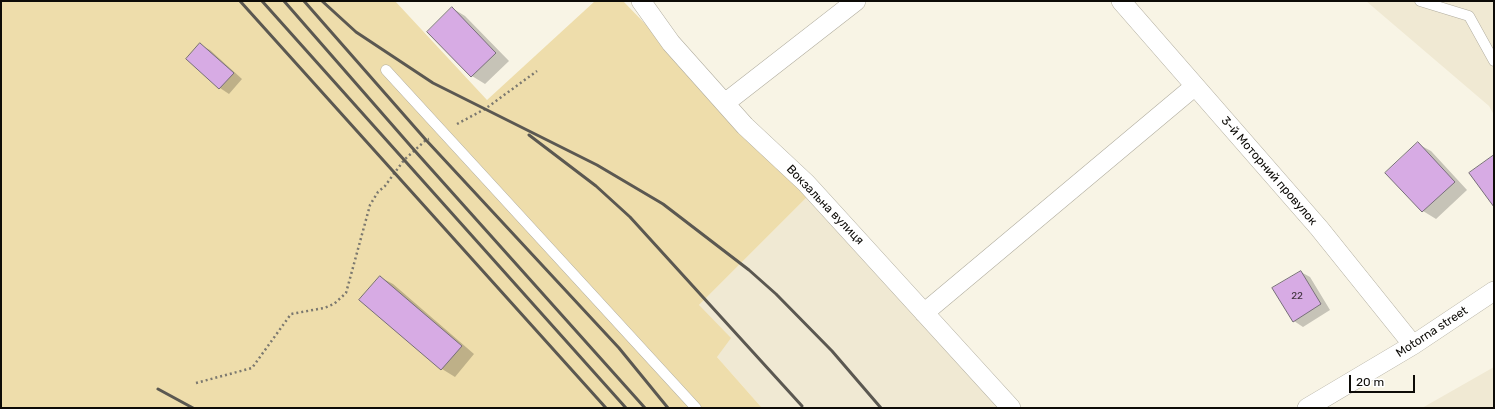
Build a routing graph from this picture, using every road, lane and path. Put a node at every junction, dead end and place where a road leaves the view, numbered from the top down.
1 (641, 1) edge
2 (856, 1) edge
3 (1121, 1) edge
4 (1420, 1) edge
5 (1494, 61) edge
6 (386, 70) dead end
7 (537, 71) dead end
8 (1195, 86) junction
9 (725, 103) junction
10 (445, 134) junction
11 (1494, 291) edge
12 (924, 313) junction
13 (1413, 344) junction
14 (196, 383) dead end
15 (696, 408) edge
16 (1011, 408) edge
17 (1306, 408) edge

1 - 9 street, Вокзальна вулиця
2 - 9 street
3 - 8 street, 3-й Моторний провулок
4 - 5 lane
6 - 10 lane
7 - 10 path
8 - 12 street
8 - 13 street, 3-й Моторний провулок
9 - 12 street, Вокзальна вулиця
10 - 14 path
10 - 15 lane
11 - 13 street, Motorna street
12 - 16 street, Вокзальна вулиця
13 - 17 street, Motorna street

